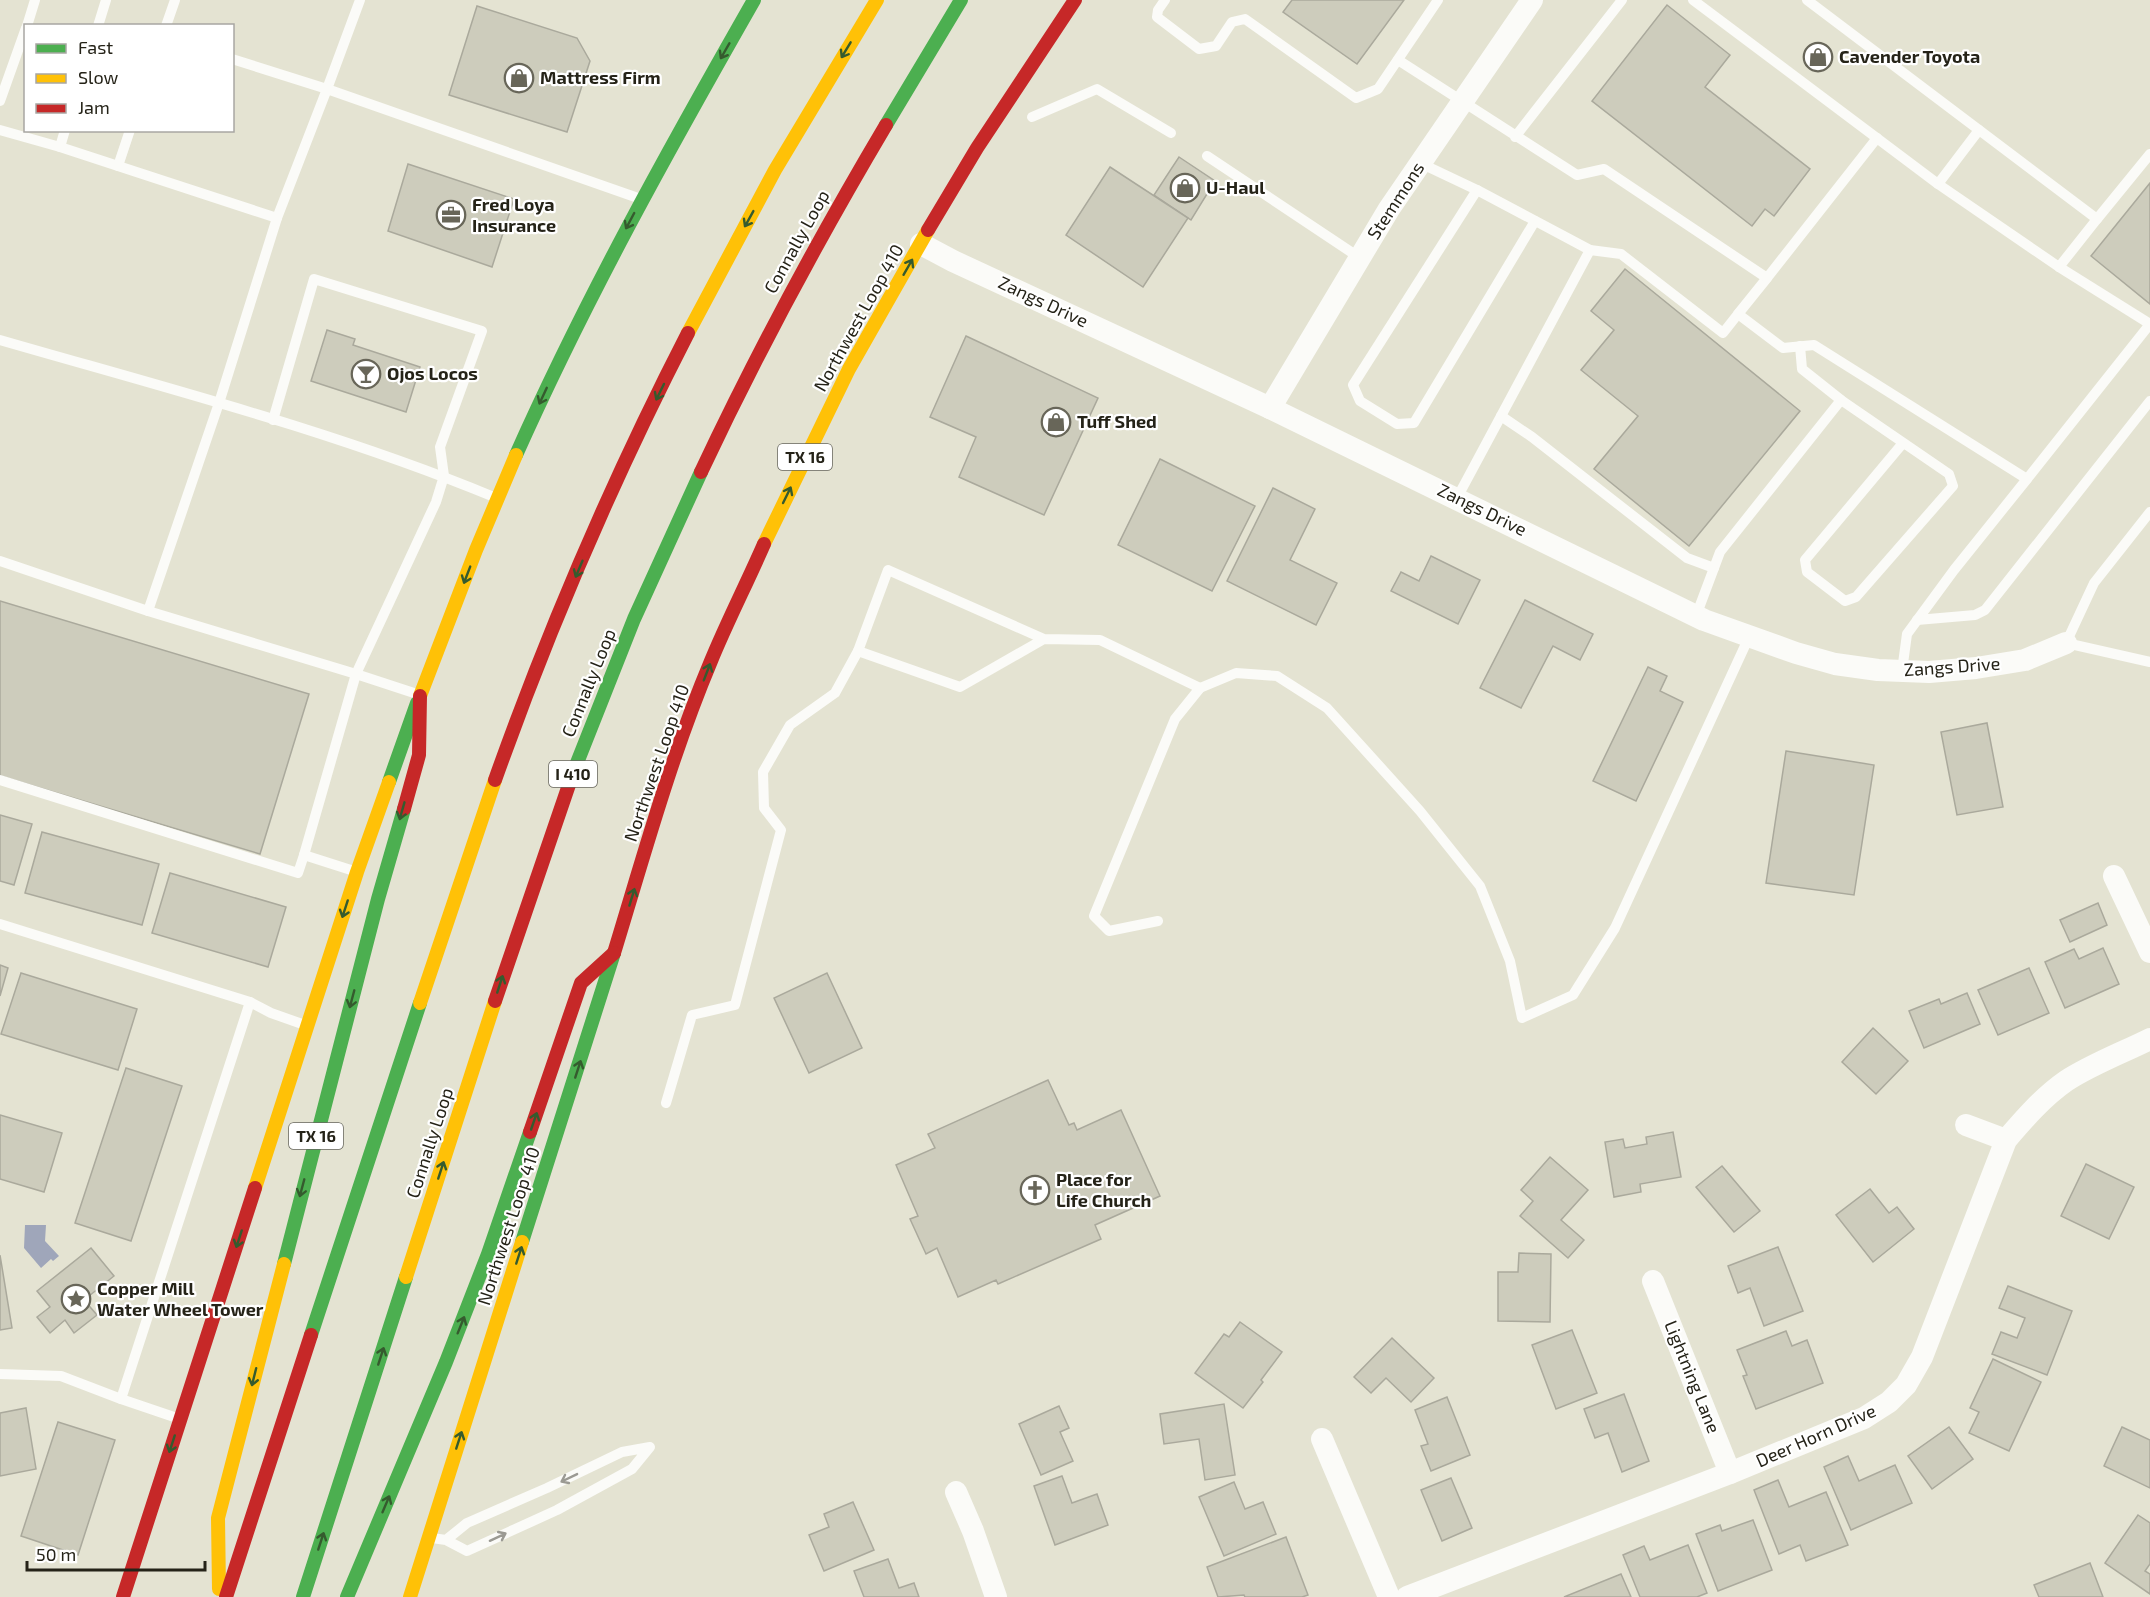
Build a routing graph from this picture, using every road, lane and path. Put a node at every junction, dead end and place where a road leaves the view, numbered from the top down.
1 (35, 0) edge
2 (106, 0) edge
3 (175, 0) edge
4 (360, 0) edge
5 (754, 0) edge
6 (877, 0) edge
7 (961, 0) edge
8 (1076, 0) edge
9 (1166, 0) edge
10 (1438, 0) edge
11 (1532, 0) edge
12 (1622, 0) edge
13 (1693, 0) edge
14 (1807, 0) edge
15 (27, 24) edge
16 (99, 24) edge
17 (167, 24) edge
18 (24, 33) edge
19 (234, 60) edge
20 (1398, 60) junction
21 (327, 89) junction
22 (0, 101) edge
23 (1462, 102) junction
24 (1032, 117) dead end
25 (0, 130) edge
26 (1979, 130) junction
27 (64, 132) edge
28 (129, 132) edge
29 (1171, 133) dead end
30 (1515, 136) junction
31 (1877, 138) junction
32 (60, 147) junction
33 (2150, 154) edge
34 (1207, 156) dead end
35 (1420, 163) junction
36 (118, 166) junction
37 (1938, 184) junction
38 (1477, 190) junction
39 (641, 199) junction
40 (277, 218) junction
41 (2097, 219) junction
42 (1535, 221) junction
43 (921, 244) junction
44 (1590, 250) junction
45 (1360, 258) junction
46 (2059, 267) junction
47 (1767, 278) junction
48 (1738, 314) junction
49 (2150, 324) edge
50 (0, 340) edge
51 (1800, 346) junction
52 (1841, 400) junction
53 (2150, 401) edge
54 (219, 403) junction
55 (1270, 408) junction
56 (1501, 416) junction
57 (273, 420) junction
58 (1903, 444) junction
59 (444, 476) junction
60 (2027, 479) junction
61 (497, 498) junction
62 (1457, 498) junction
63 (2150, 512) edge
64 (0, 561) edge
65 (1714, 568) junction
66 (148, 611) junction
67 (1696, 616) junction
68 (1917, 620) junction
69 (1749, 637) junction
70 (1044, 639) junction
71 (2066, 644) junction
72 (858, 651) junction
73 (2150, 662) edge
74 (1902, 671) junction
75 (356, 674) junction
76 (1200, 688) junction
77 (420, 696) junction
78 (0, 780) edge
79 (304, 855) junction
80 (357, 872) junction
81 (2114, 876) dead end
82 (1158, 921) dead end
83 (0, 924) edge
84 (2150, 952) edge
85 (614, 953) junction
86 (249, 1002) junction
87 (308, 1026) junction
88 (2150, 1039) edge
89 (666, 1102) dead end
90 (1966, 1125) dead end
91 (2006, 1140) junction
92 (1653, 1281) dead end
93 (0, 1374) edge
94 (121, 1399) junction
95 (180, 1419) junction
96 (1322, 1439) dead end
97 (1730, 1473) junction
98 (956, 1492) dead end
99 (429, 1537) junction
100 (446, 1540) junction
101 (123, 1597) edge
102 (219, 1597) edge
103 (226, 1597) edge
104 (303, 1597) edge
105 (347, 1597) edge
106 (410, 1597) edge
107 (996, 1597) edge
108 (1389, 1597) edge
109 (1407, 1597) edge

1 - 15 lane
2 - 16 lane
3 - 17 lane
4 - 21 lane
5 -> 39 main road, TX 16
6 -> 103 main road
104 -> 7 main road, Connally Loop / I 410
8 - 43 main road, Northwest Loop 410 / TX 16
9 - 20 lane
10 - 20 lane
11 - 23 street, Stemmons
12 - 30 lane
13 - 31 lane
14 - 26 lane
18 - 22 lane
19 - 21 lane
20 - 23 lane
21 - 39 lane
21 - 40 lane
23 - 30 lane
23 - 35 street, Stemmons
24 - 29 lane
25 - 32 lane
26 - 37 lane
26 - 41 lane
27 - 32 lane
28 - 36 lane
30 - 47 lane
31 - 37 lane
31 - 47 lane
32 - 36 lane
33 - 41 lane
34 - 45 lane
35 - 38 lane
35 - 45 street, Stemmons
36 - 40 lane
37 - 46 lane
38 - 42 lane
38 - 42 lane
39 -> 61 main road, TX 16
40 - 54 lane
41 - 46 lane
42 - 44 lane
43 - 55 street, Zangs Drive
85 -> 43 main road, Northwest Loop 410 / TX 16
44 - 48 lane
44 - 56 lane
45 - 55 street, Stemmons
46 - 49 lane
47 - 48 lane
48 - 51 lane
49 - 60 lane
50 - 54 lane
51 - 52 lane
51 - 60 lane
52 - 58 lane
52 - 65 lane
53 - 68 lane
54 - 57 lane
54 - 66 lane
55 - 62 street, Zangs Drive
56 - 62 lane
56 - 65 lane
57 - 59 lane
57 - 59 lane
58 - 58 lane
59 - 61 lane
59 - 75 lane
60 - 68 lane
61 -> 77 main road, TX 16
62 - 67 street, Zangs Drive
63 - 71 lane
64 - 66 lane
65 - 67 lane
66 - 75 lane
67 - 69 street, Zangs Drive
68 - 74 lane
69 - 74 street, Zangs Drive
69 - 76 lane
70 - 72 lane
70 - 72 lane
70 - 76 lane
71 - 73 lane
71 - 74 street, Zangs Drive
72 - 89 lane
75 - 77 lane
75 - 79 lane
76 - 82 lane
77 - 80 main road
77 -> 102 main road, TX 16
78 - 79 lane
79 - 80 lane
80 -> 87 main road
81 - 84 street
83 - 86 lane
99 -> 85 main road, Northwest Loop 410
105 -> 85 main road
86 - 87 lane
86 - 94 lane
87 -> 95 main road
88 - 91 street, Deer Horn Drive
90 - 91 street
91 - 97 street, Deer Horn Drive
92 - 97 street, Lightning Lane
93 - 94 lane
94 - 95 lane
95 -> 101 main road
96 - 108 street
97 - 109 street, Deer Horn Drive
98 - 107 street
99 - 100 lane
99 - 106 main road, Northwest Loop 410
100 -> 100 lane

